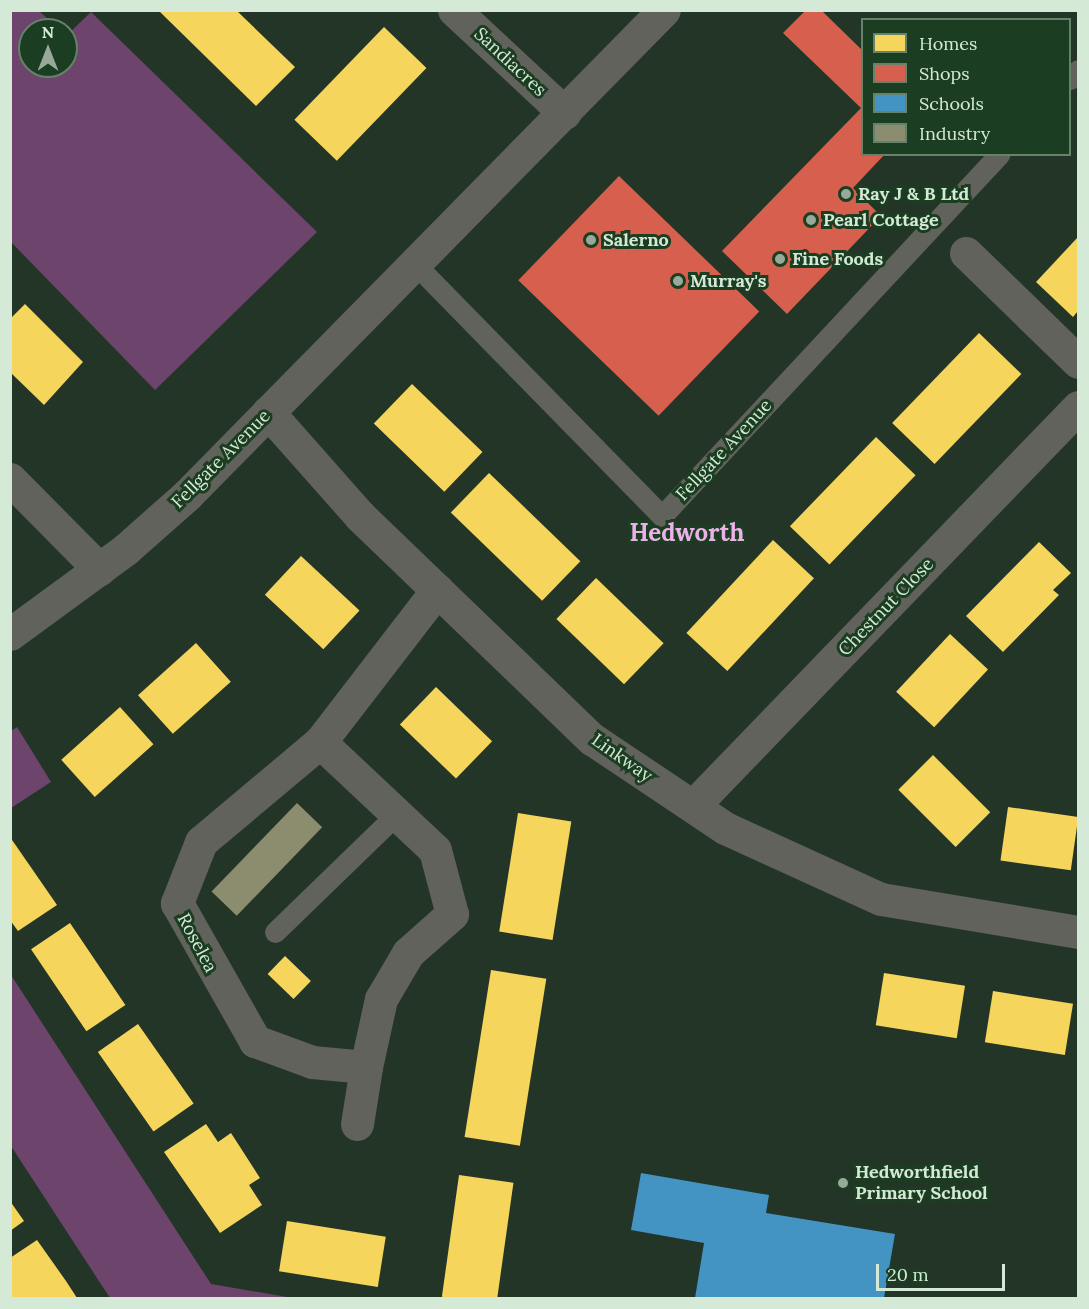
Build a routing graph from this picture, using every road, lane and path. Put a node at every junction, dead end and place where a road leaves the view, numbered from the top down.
1 (454, 10) edge
2 (664, 10) edge
3 (565, 113) junction
4 (997, 156) edge
5 (966, 253) dead end
6 (417, 266) junction
7 (1078, 362) edge
8 (1078, 407) edge
9 (268, 412) junction
10 (10, 479) edge
11 (99, 569) junction
12 (437, 590) junction
13 (10, 634) edge
14 (320, 742) junction
15 (693, 806) junction
16 (398, 813) junction
17 (275, 932) dead end
18 (1078, 932) edge
19 (366, 1067) junction
20 (357, 1124) dead end

1 - 3 street, Sandiacres
2 - 3 street, Fellgate Avenue
3 - 6 street, Fellgate Avenue
4 - 6 lane, Fellgate Avenue
5 - 7 street
6 - 9 street, Fellgate Avenue
8 - 15 street, Chestnut Close
9 - 11 street, Fellgate Avenue
9 - 12 street, Linkway
10 - 11 street
11 - 13 street, Fellgate Avenue
12 - 14 street, Roselea
12 - 15 street, Linkway
14 - 16 street
14 - 19 street, Roselea
15 - 18 street, Linkway
16 - 17 lane
16 - 19 street
19 - 20 street

